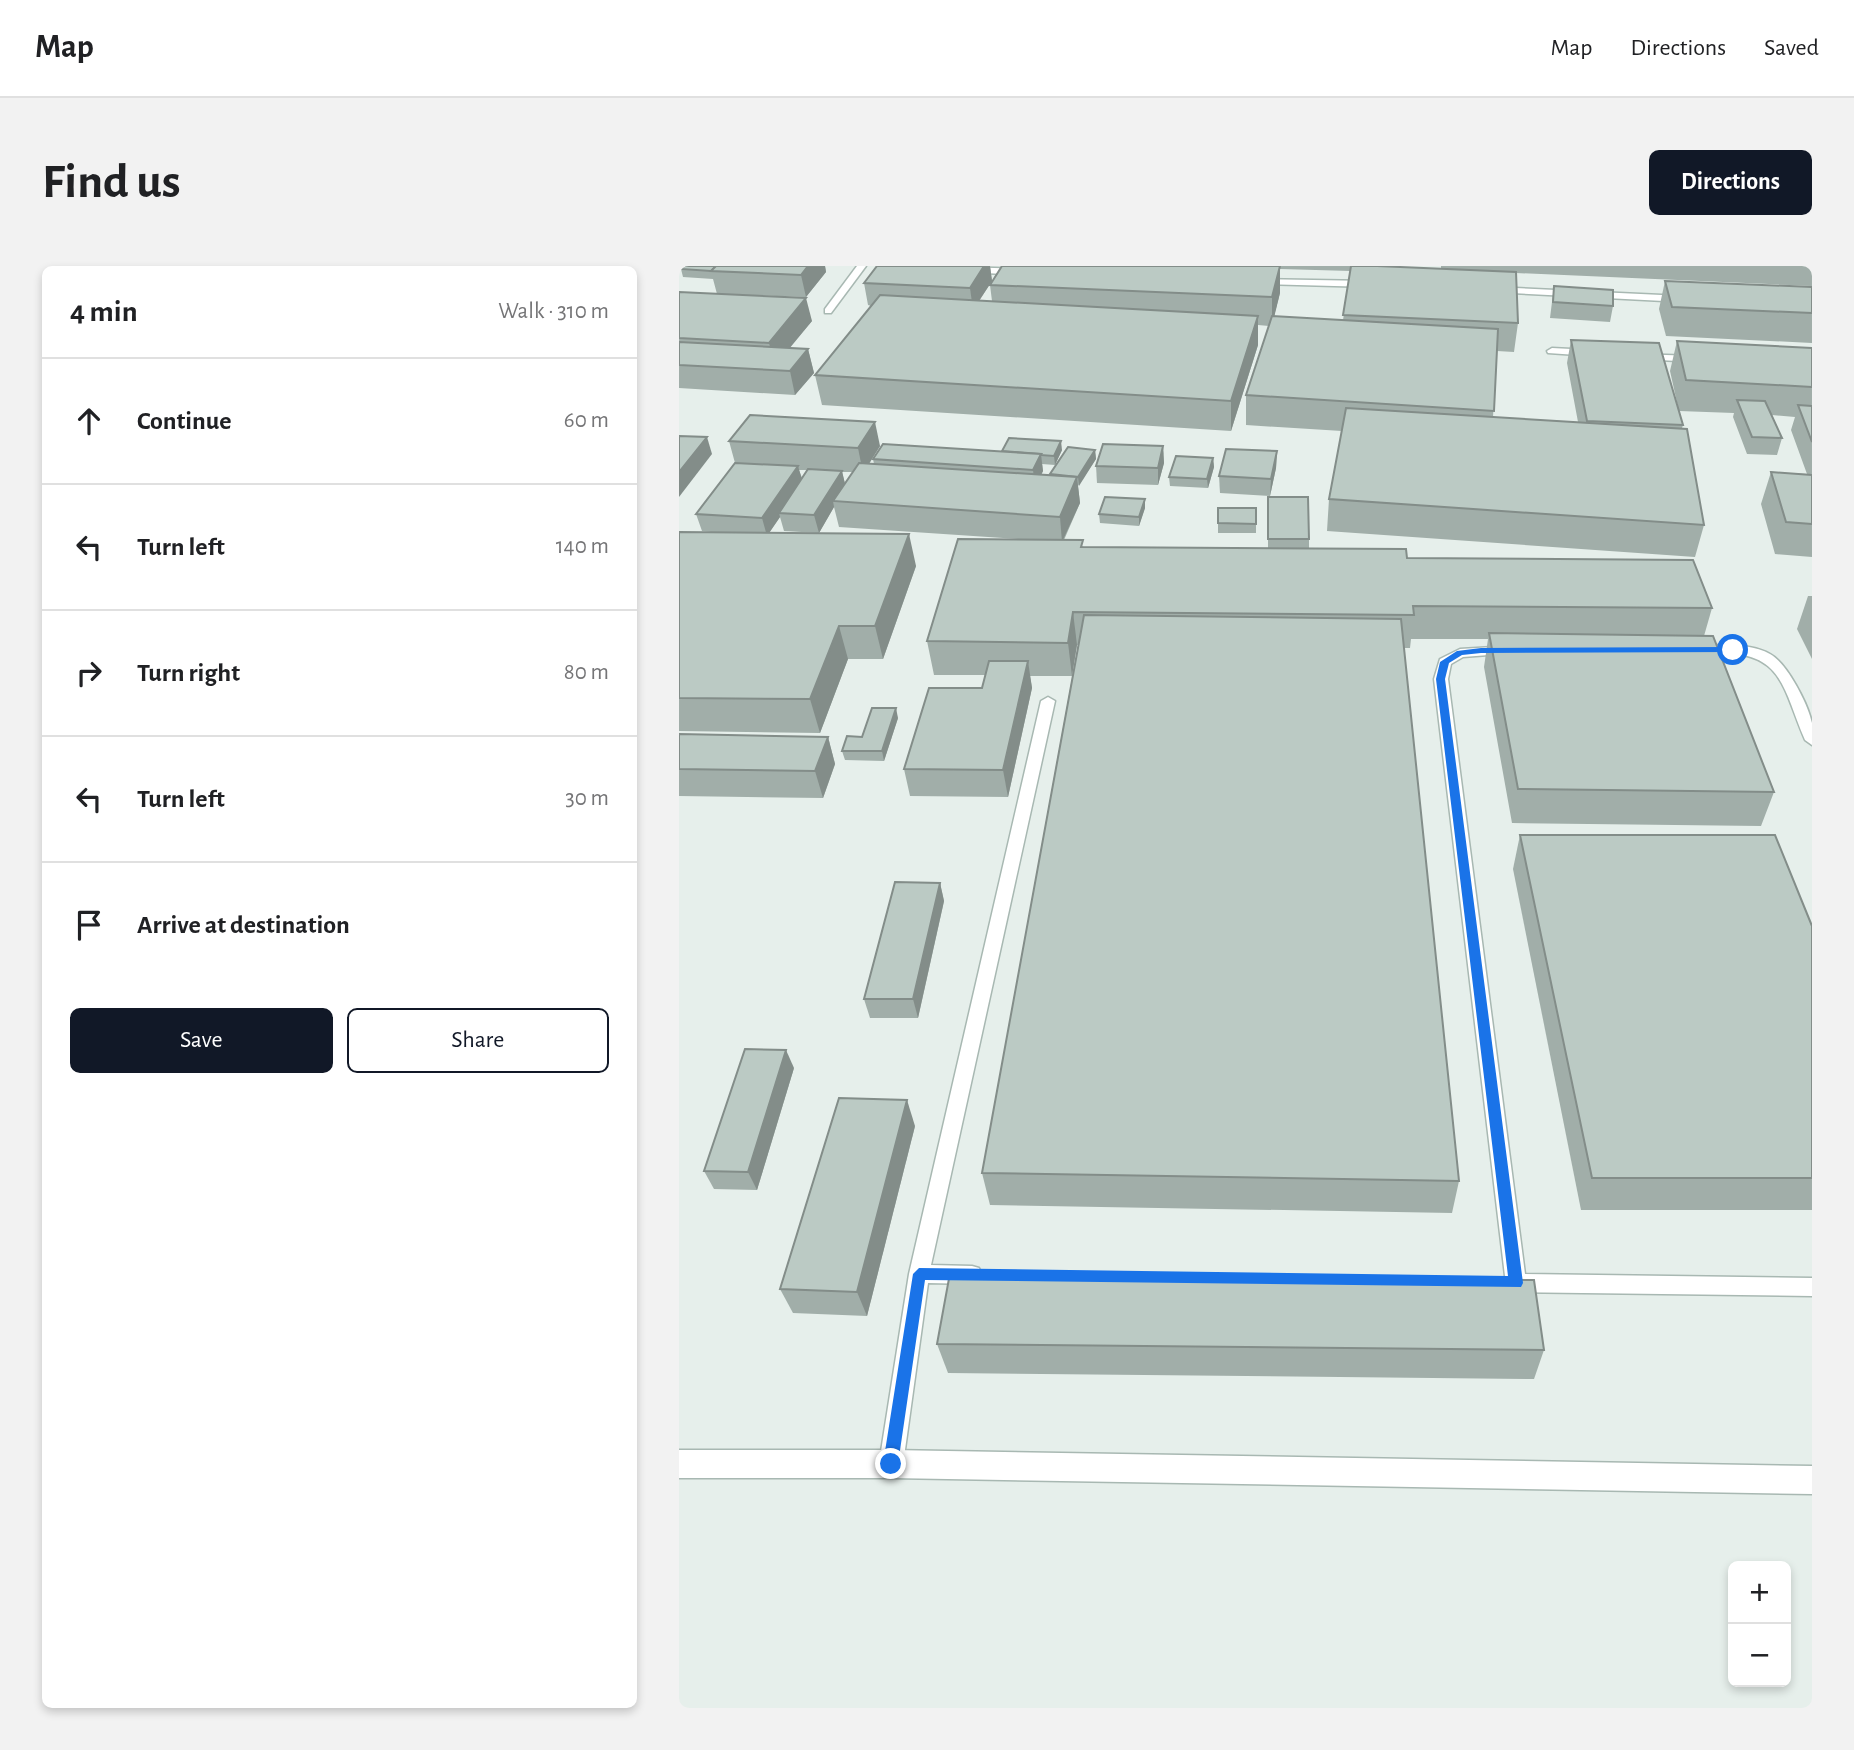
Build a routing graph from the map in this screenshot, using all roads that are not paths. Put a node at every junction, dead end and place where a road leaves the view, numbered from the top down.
1 (862, 266) edge
2 (951, 268) edge
3 (1035, 272) edge
4 (1242, 280) edge
5 (1379, 285) edge
6 (1488, 289) edge
7 (1690, 299) edge
8 (828, 311) dead end
9 (1552, 351) dead end
10 (1607, 354) edge
11 (1634, 356) edge
12 (1703, 359) edge
13 (1520, 650) edge
14 (1680, 650) edge
15 (1048, 701) dead end
16 (1812, 740) edge
17 (919, 1274) junction
18 (989, 1275) edge
19 (1488, 1282) edge
20 (1516, 1283) junction
21 (1812, 1287) edge
22 (679, 1464) edge
23 (891, 1464) junction
24 (1812, 1480) edge

1 - 8 lane
2 - 3 lane
4 - 5 lane
6 - 7 lane
9 - 10 lane
11 - 12 lane
13 - 20 lane
14 - 16 lane
15 - 17 lane
17 - 18 lane
17 - 23 lane
19 - 20 lane
20 - 21 lane
22 - 23 street
23 - 24 street

